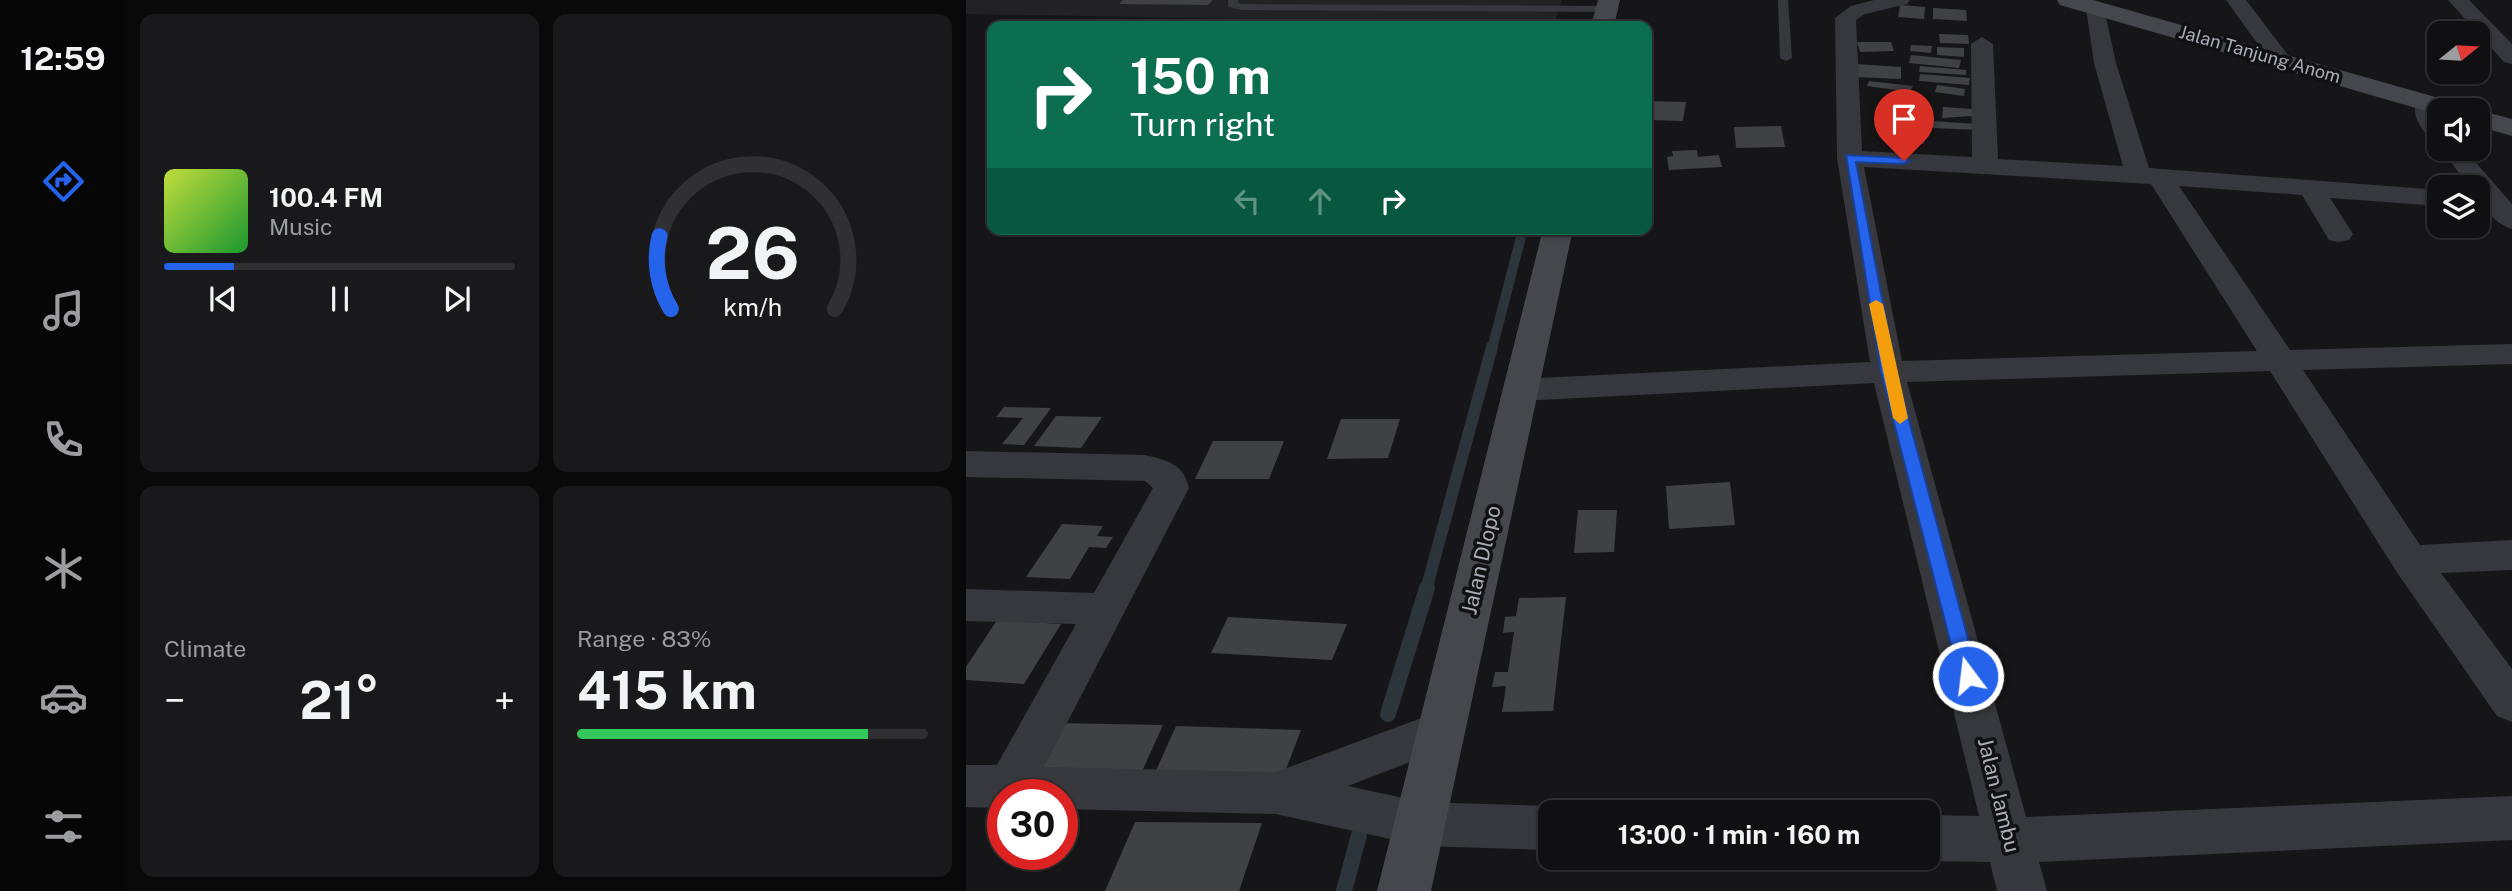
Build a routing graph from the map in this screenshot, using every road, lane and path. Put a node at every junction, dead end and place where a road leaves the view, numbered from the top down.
1 (1233, 0) edge
2 (1783, 0) edge
3 (1900, 0) edge
4 (2068, 0) edge
5 (2236, 0) edge
6 (2458, 0) edge
7 (1514, 4) edge
8 (2096, 8) junction
9 (1607, 12) edge
10 (2479, 21) edge
11 (2490, 23) edge
12 (2512, 24) edge
13 (2490, 33) edge
14 (1982, 44) dead end
15 (2512, 57) edge
16 (1786, 58) dead end
17 (2280, 60) junction
18 (2427, 103) joint
19 (2427, 116) edge
20 (2490, 122) edge
21 (2512, 128) edge
22 (1850, 158) junction
23 (1985, 166) junction
24 (2149, 176) junction
25 (2311, 188) junction
26 (2427, 197) edge
27 (2490, 203) edge
28 (2512, 221) edge
29 (2339, 234) dead end
30 (1557, 235) edge
31 (2512, 354) edge
32 (2281, 361) junction
33 (1888, 372) junction
34 (1520, 390) junction
35 (966, 464) edge
36 (2512, 555) edge
37 (2410, 561) junction
38 (966, 605) edge
39 (1104, 609) junction
40 (2512, 703) edge
41 (1443, 729) junction
42 (992, 779) edge
43 (1078, 789) edge
44 (1276, 793) junction
45 (2512, 818) edge
46 (1422, 824) junction
47 (1538, 828) edge
48 (1940, 838) edge
49 (2011, 840) junction
50 (1404, 891) edge
51 (2022, 891) edge

1 - 7 lane
2 - 16 lane
3 - 22 street, Jalan Jambu
4 - 8 street, Jalan Tanjung Anom
5 - 17 street
6 - 10 street
7 - 9 lane
8 - 17 street, Jalan Tanjung Anom
8 - 24 street
11 - 12 street
13 - 15 street
14 - 23 street
17 - 18 street, Jalan Tanjung Anom
18 - 19 street
20 - 21 street
22 - 23 street
22 - 33 street, Jalan Jambu
23 - 24 street
24 - 25 street
24 - 32 street
25 - 26 street
25 - 29 street
27 - 28 street
30 - 34 street, Jalan Dlopo
31 - 32 street
32 - 33 street
32 - 37 street
33 - 34 street
33 - 49 street, Jalan Jambu
34 - 41 street, Jalan Dlopo
35 - 39 street
36 - 37 street
37 - 40 street
38 - 39 street
39 - 42 street
41 - 44 street
41 - 46 street, Jalan Dlopo
43 - 44 street
44 - 46 street
45 - 49 street
46 - 47 street
46 - 50 street, Jalan Dlopo
48 - 49 street
49 - 51 street, Jalan Jambu

